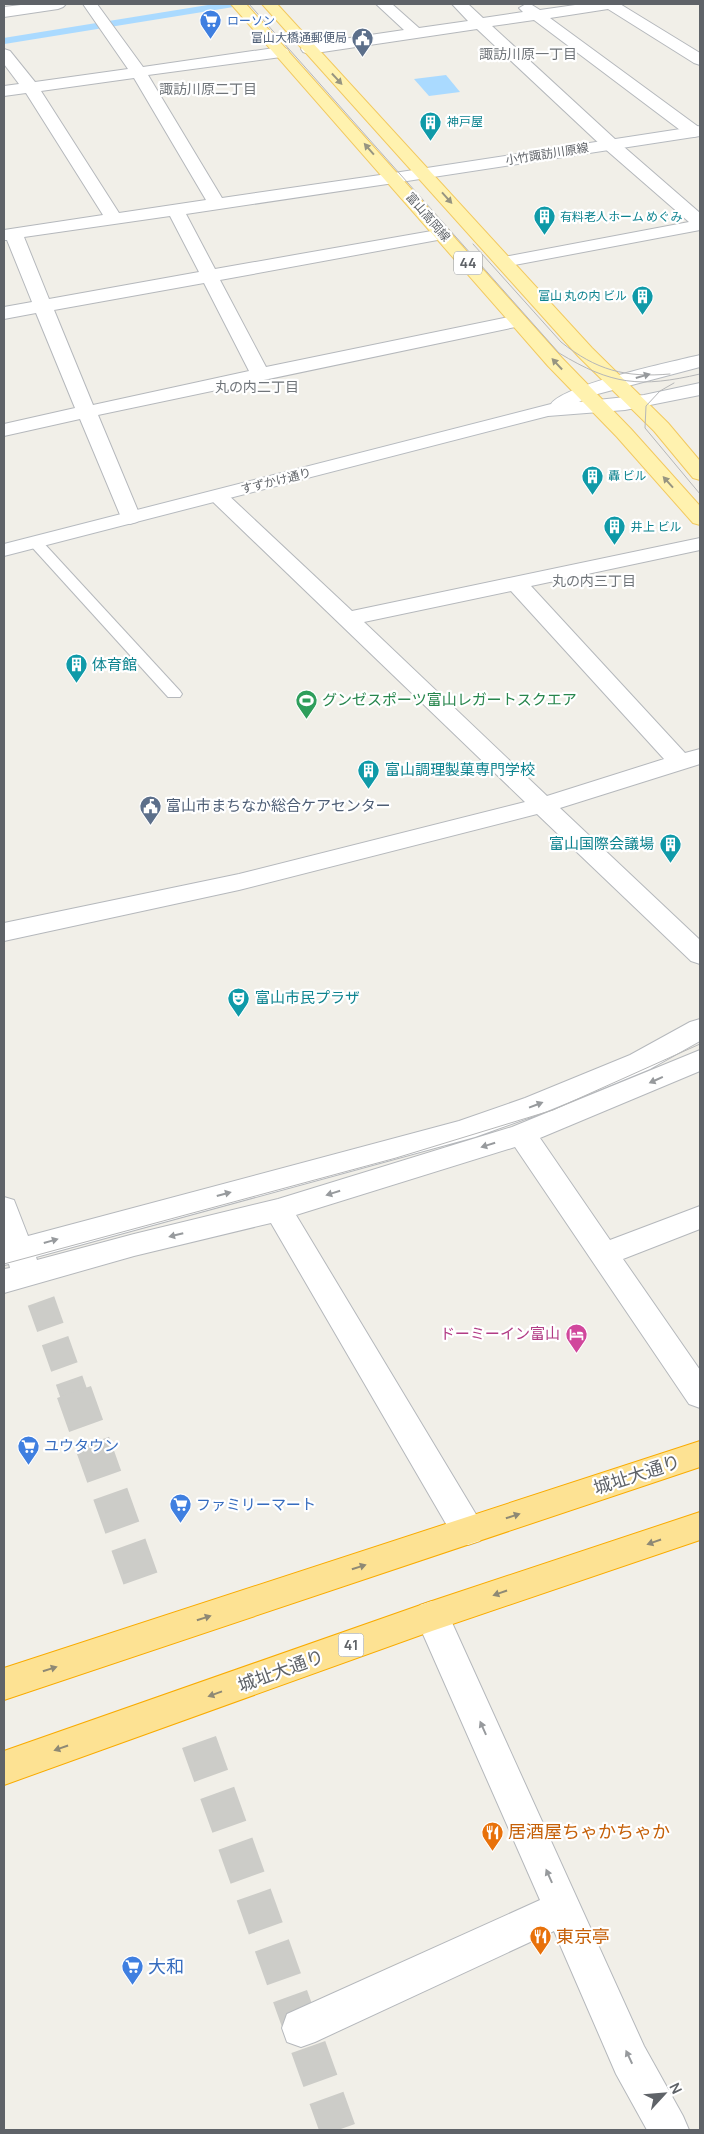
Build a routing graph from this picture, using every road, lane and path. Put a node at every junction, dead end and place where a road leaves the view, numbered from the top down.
1 (58, 4) edge
2 (90, 4) edge
3 (238, 4) edge
4 (269, 4) edge
5 (383, 4) edge
6 (459, 4) edge
7 (522, 4) edge
8 (610, 4) edge
9 (4, 12) edge
10 (536, 15) junction
11 (482, 23) junction
12 (416, 33) junction
13 (309, 49) junction
14 (282, 52) junction
15 (4, 54) edge
16 (700, 60) edge
17 (139, 73) junction
18 (31, 88) junction
19 (4, 91) edge
20 (697, 132) edge
21 (610, 144) junction
22 (425, 174) junction
23 (394, 178) junction
24 (217, 204) junction
25 (176, 211) junction
26 (114, 219) junction
27 (700, 224) edge
28 (9, 234) edge
29 (443, 234) junction
30 (504, 262) junction
31 (210, 276) junction
32 (43, 306) junction
33 (4, 312) edge
34 (518, 321) junction
35 (700, 361) edge
36 (260, 374) junction
37 (616, 384) junction
38 (700, 389) edge
39 (583, 392) junction
40 (636, 403) junction
41 (599, 408) junction
42 (548, 410) junction
43 (86, 413) junction
44 (4, 430) edge
45 (700, 474) edge
46 (218, 496) junction
47 (130, 518) junction
48 (700, 519) edge
49 (35, 542) junction
50 (700, 544) edge
51 (4, 550) edge
52 (517, 584) junction
53 (348, 619) junction
54 (174, 694) dead end
55 (690, 759) edge
56 (543, 804) junction
57 (4, 932) edge
58 (700, 954) edge
59 (700, 1029) edge
60 (700, 1060) edge
61 (522, 1134) junction
62 (4, 1208) edge
63 (278, 1210) junction
64 (700, 1217) edge
65 (604, 1254) junction
66 (13, 1265) edge
67 (700, 1395) edge
68 (700, 1454) edge
69 (700, 1526) edge
70 (468, 1531) junction
71 (432, 1616) junction
72 (4, 1684) edge
73 (4, 1768) edge
74 (563, 1908) junction
75 (301, 2028) dead end
76 (669, 2130) edge

1 - 9 street
2 - 17 street
3 - 14 main road, 富山高岡線 / 44
4 - 13 main road, 富山高岡線 / 44
5 - 12 street
6 - 11 street
7 - 10 street
8 - 10 street
8 - 16 street
10 - 11 street
10 - 20 street
11 - 12 street
11 - 21 street
12 - 13 street
13 -> 22 main road, 富山高岡線 / 44
14 - 17 street
23 -> 14 main road, 富山高岡線 / 44
15 - 18 street
17 - 18 street
17 - 24 street
18 - 19 street
18 - 26 street
20 - 21 street, 小竹諏訪川原線
21 - 22 street, 小竹諏訪川原線
21 - 27 street
22 - 23 street, 小竹諏訪川原線
22 -> 30 main road, 富山高岡線 / 44
23 - 24 street, 小竹諏訪川原線
23 - 29 main road, 富山高岡線 / 44
24 - 25 street, 小竹諏訪川原線
25 - 26 street, 小竹諏訪川原線
25 - 31 street
26 - 28 street, 小竹諏訪川原線
27 - 30 street
28 - 32 street
29 - 31 street
29 - 34 main road, 富山高岡線 / 44
30 - 37 main road, 富山高岡線 / 44
31 - 32 street
31 - 36 street
32 - 33 street
32 - 43 street
34 - 36 street
39 -> 34 main road, 富山高岡線 / 44
37 -> 35 street
36 - 43 street
37 - 39 street
37 - 40 main road, 富山高岡線 / 44
38 - 40 street
39 - 41 main road, 富山高岡線 / 44
39 - 42 street
40 - 41 street
40 - 45 main road, 富山高岡線 / 44
41 - 42 street
48 -> 41 main road, 富山高岡線 / 44
42 - 46 street, すずかけ通り
43 - 44 street
43 - 47 street
46 - 47 street, すずかけ通り
46 - 53 street
47 - 49 street, すずかけ通り
49 - 51 street, すずかけ通り
49 - 54 lane
50 - 52 street
52 - 53 street
52 - 55 street
53 - 56 street
55 - 56 street
56 - 57 street
56 - 58 street
66 -> 59 street
60 -> 61 street
61 -> 63 street
61 - 65 street
62 - 66 street
63 -> 66 street
63 - 70 street
64 - 65 street
65 - 67 street
70 -> 68 highway, 城址大通り
69 -> 71 highway, 城址大通り / 41
72 -> 70 highway, 城址大通り
71 -> 73 highway, 城址大通り / 41
74 -> 71 street
74 - 75 street
76 -> 74 street

